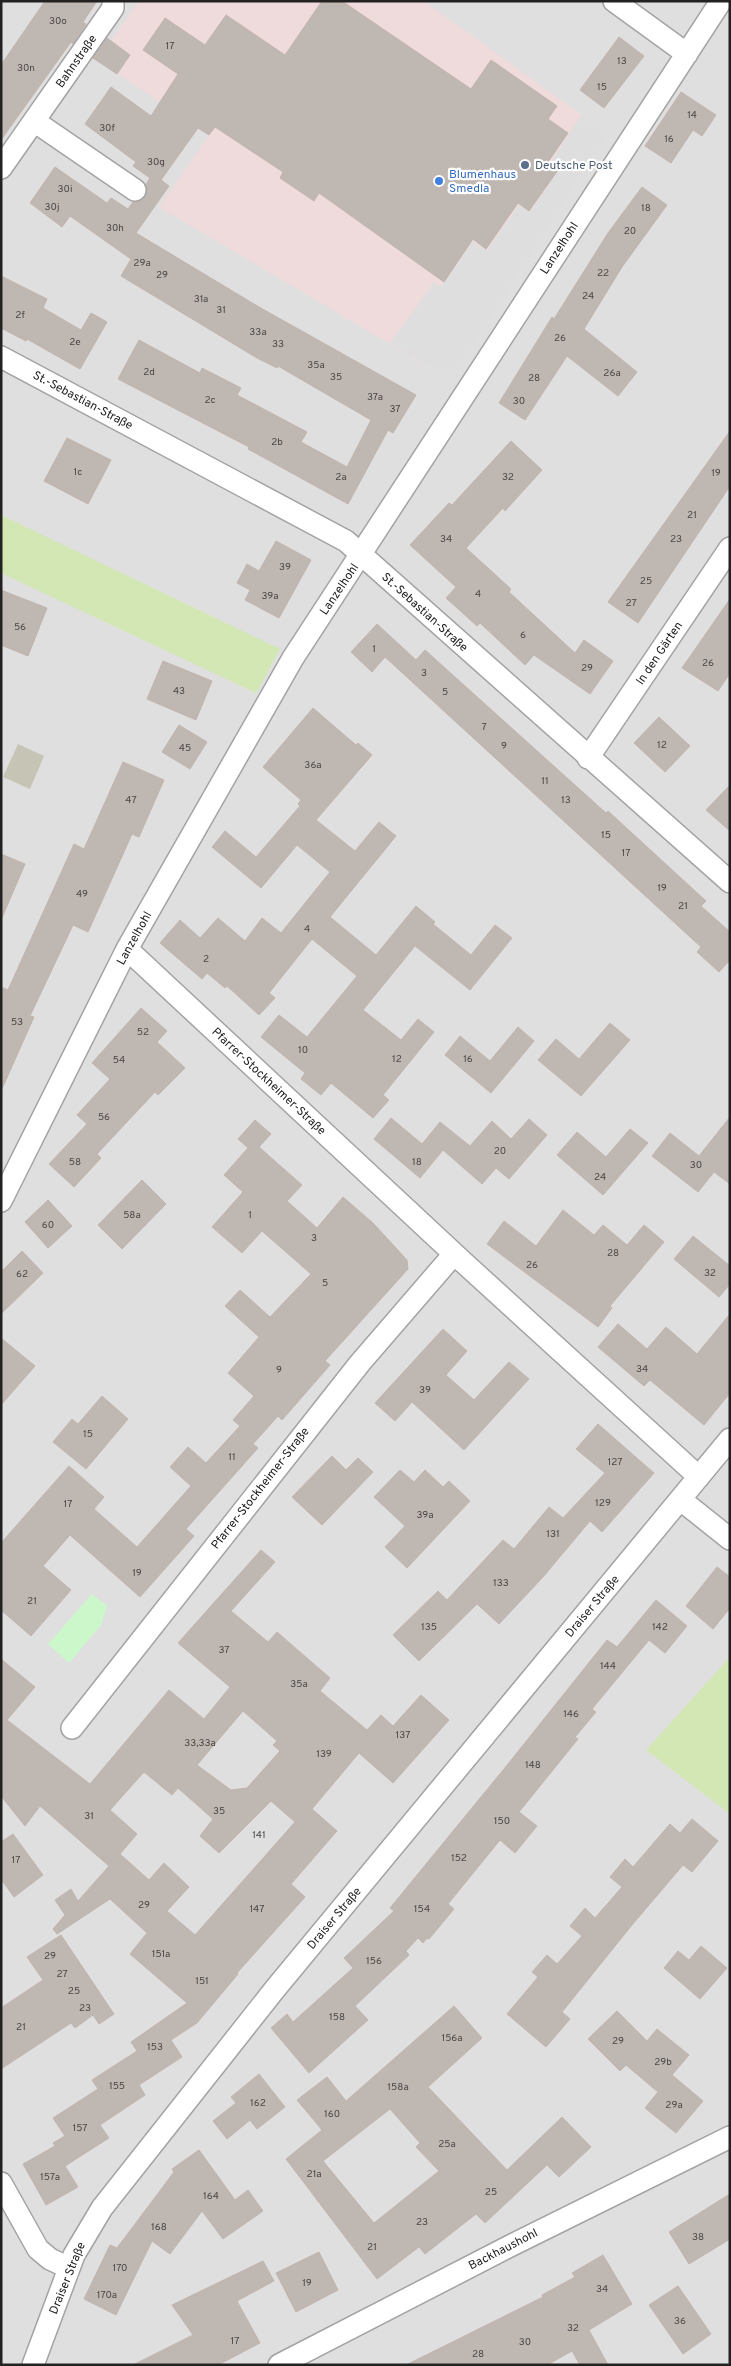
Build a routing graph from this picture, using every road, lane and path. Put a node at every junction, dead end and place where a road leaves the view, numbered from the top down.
1 (113, 1) edge
2 (614, 1) edge
3 (720, 1) edge
4 (687, 54) junction
5 (34, 120) junction
6 (1, 168) edge
7 (135, 190) dead end
8 (1, 357) edge
9 (730, 548) edge
10 (362, 556) junction
11 (588, 758) junction
12 (730, 882) edge
13 (127, 949) junction
14 (4, 1191) edge
15 (454, 1254) junction
16 (730, 1439) edge
17 (699, 1477) junction
18 (681, 1500) junction
19 (730, 1538) edge
20 (72, 1728) dead end
21 (730, 2138) edge
22 (1, 2183) edge
23 (68, 2268) junction
24 (33, 2365) edge
25 (279, 2365) edge

1 - 5 street, Bahnstraße
2 - 4 street
3 - 4 street, Lanzelhohl
4 - 10 street, Lanzelhohl
5 - 6 street, Bahnstraße
5 - 7 street
8 - 10 street, St.-Sebastian-Straße
9 - 11 street, In den Gärten
10 - 11 street, St.-Sebastian-Straße
10 - 13 street, Lanzelhohl
11 - 12 street, St.-Sebastian-Straße
13 - 14 street, Lanzelhohl
13 - 15 street, Pfarrer-Stockheimer-Straße
15 - 17 street, Pfarrer-Stockheimer-Straße
15 - 20 street, Pfarrer-Stockheimer-Straße
16 - 17 street, Draiser Straße
17 - 18 street, Draiser Straße
18 - 19 street
18 - 23 street, Draiser Straße
21 - 25 street, Backhaushohl
22 - 23 street
23 - 24 street, Draiser Straße

